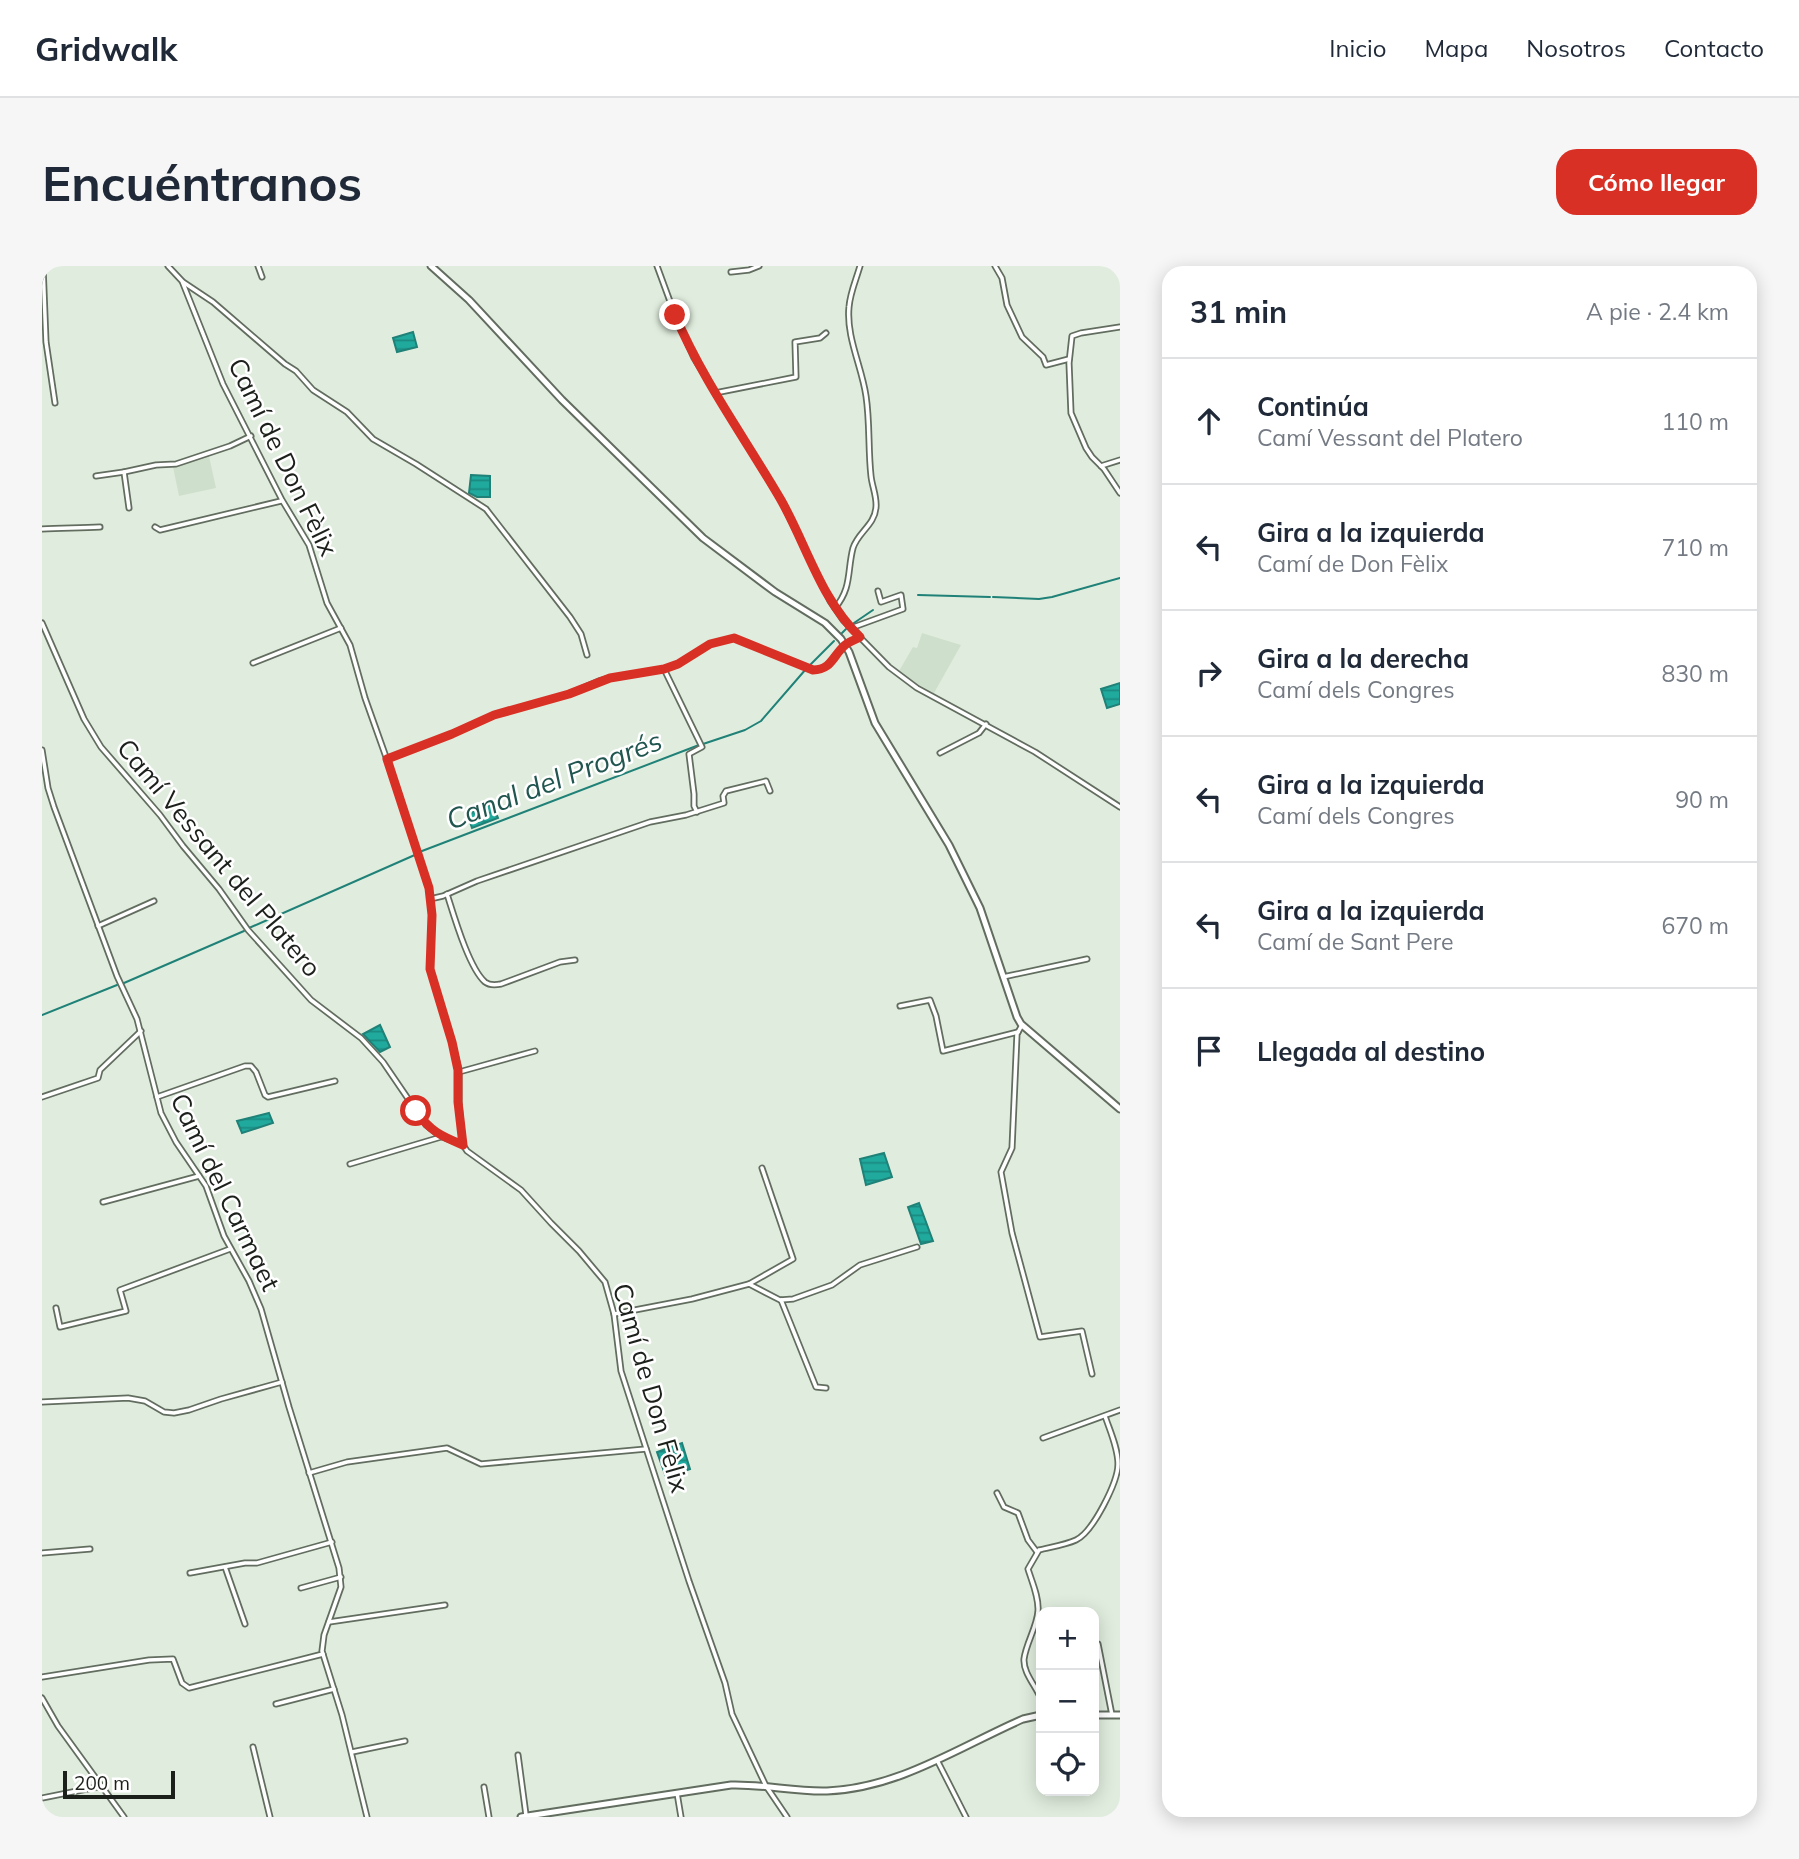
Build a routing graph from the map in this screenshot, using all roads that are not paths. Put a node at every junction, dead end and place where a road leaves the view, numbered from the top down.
1 (43, 266) edge
2 (168, 266) edge
3 (258, 266) edge
4 (431, 266) edge
5 (657, 266) edge
6 (759, 266) edge
7 (860, 266) edge
8 (995, 266) edge
9 (731, 272) dead end
10 (262, 277) dead end
11 (181, 281) junction
12 (1120, 327) edge
13 (826, 333) dead end
14 (1069, 359) junction
15 (715, 393) junction
16 (55, 403) dead end
17 (251, 436) junction
18 (1120, 460) edge
19 (1101, 466) junction
20 (124, 472) junction
21 (96, 477) dead end
22 (1120, 493) edge
23 (282, 500) junction
24 (128, 509) dead end
25 (100, 527) dead end
26 (155, 527) dead end
27 (42, 529) edge
28 (878, 591) dead end
29 (835, 608) junction
30 (42, 623) edge
31 (341, 628) junction
32 (851, 628) junction
33 (860, 637) junction
34 (845, 644) junction
35 (587, 655) dead end
36 (253, 663) dead end
37 (664, 669) junction
38 (986, 724) junction
39 (42, 750) edge
40 (940, 754) dead end
41 (387, 759) junction
42 (42, 788) edge
43 (48, 788) junction
44 (769, 791) dead end
45 (1120, 807) edge
46 (697, 812) junction
47 (447, 894) junction
48 (430, 899) junction
49 (154, 901) dead end
50 (98, 926) junction
51 (1087, 959) dead end
52 (575, 960) dead end
53 (1003, 977) junction
54 (900, 1006) dead end
55 (1022, 1025) junction
56 (141, 1031) junction
57 (1018, 1032) junction
58 (535, 1051) dead end
59 (458, 1072) junction
60 (335, 1081) dead end
61 (42, 1097) edge
62 (157, 1097) junction
63 (1120, 1108) edge
64 (443, 1137) junction
65 (463, 1145) junction
66 (350, 1164) dead end
67 (762, 1168) dead end
68 (200, 1176) junction
69 (103, 1202) dead end
70 (917, 1247) dead end
71 (230, 1249) junction
72 (749, 1284) junction
73 (781, 1300) junction
74 (57, 1308) dead end
75 (614, 1314) junction
76 (1092, 1374) dead end
77 (282, 1382) junction
78 (826, 1388) dead end
79 (42, 1402) edge
80 (1120, 1410) edge
81 (1105, 1416) junction
82 (1044, 1438) dead end
83 (646, 1449) junction
84 (309, 1473) junction
85 (997, 1493) dead end
86 (332, 1542) junction
87 (90, 1549) dead end
88 (1038, 1552) junction
89 (42, 1553) edge
90 (225, 1566) junction
91 (190, 1573) dead end
92 (341, 1577) junction
93 (301, 1588) dead end
94 (445, 1605) dead end
95 (328, 1622) junction
96 (245, 1624) dead end
97 (1099, 1649) edge
98 (323, 1654) junction
99 (42, 1677) edge
100 (1036, 1687) edge
101 (334, 1689) junction
102 (42, 1698) edge
103 (276, 1704) dead end
104 (1099, 1714) edge
105 (1112, 1715) junction
106 (1120, 1715) edge
107 (1036, 1716) edge
108 (405, 1741) dead end
109 (253, 1747) dead end
110 (352, 1752) junction
111 (518, 1755) dead end
112 (937, 1760) junction
113 (102, 1786) junction
114 (766, 1786) junction
115 (484, 1787) dead end
116 (677, 1793) junction
117 (42, 1798) edge
118 (568, 1814) edge
119 (526, 1816) edge
120 (124, 1817) edge
121 (270, 1817) edge
122 (367, 1817) edge
123 (489, 1817) edge
124 (521, 1817) edge
125 (681, 1817) edge
126 (787, 1817) edge
127 (966, 1817) edge

1 - 16 street
2 - 11 street, Camí de Don Fèlix
3 - 10 street
4 - 34 main road
5 - 15 street
6 - 9 street
7 - 29 street
8 - 14 street
11 - 17 street, Camí de Don Fèlix
11 - 35 street
12 - 14 street
13 - 15 street
14 - 19 street
15 - 29 street
17 - 20 street
17 - 23 street, Camí de Don Fèlix
18 - 19 street
19 - 22 street
20 - 21 street
20 - 24 street
23 - 26 street
23 - 31 street, Camí de Don Fèlix
25 - 27 street
28 - 32 street
29 - 32 street
30 - 64 street, Camí Vessant del Platero
31 - 36 street
31 - 41 street, Camí de Don Fèlix
32 - 33 street
33 - 34 street
33 - 38 street
34 - 37 street
34 - 53 main road
37 - 41 street
37 - 46 street
38 - 40 street
38 - 45 street
39 - 43 street, Camí del Carmaet
41 - 48 street, Camí de Don Fèlix
42 - 43 street
43 - 50 street, Camí del Carmaet
44 - 46 street
46 - 47 street
47 - 48 street
47 - 52 street
48 - 59 street, Camí de Don Fèlix
49 - 50 street
50 - 56 street, Camí del Carmaet
51 - 53 street
53 - 55 main road
54 - 57 street
55 - 57 street
55 - 63 main road
56 - 61 street
56 - 62 street, Camí del Carmaet
57 - 76 street
58 - 59 street
59 - 65 street, Camí de Don Fèlix
60 - 62 street
62 - 68 street, Camí del Carmaet
64 - 65 street, Camí Vessant del Platero
64 - 66 street
65 - 75 street, Camí de Don Fèlix
67 - 72 street
68 - 69 street
68 - 71 street, Camí del Carmaet
70 - 73 street
71 - 74 street
71 - 77 street, Camí del Carmaet
72 - 73 street
72 - 75 street
73 - 78 street
75 - 83 street, Camí de Don Fèlix
77 - 79 street
77 - 84 street, Camí del Carmaet
80 - 81 street
81 - 82 street
81 - 88 street
83 - 84 street
83 - 114 street, Camí de Don Fèlix
84 - 86 street, Camí del Carmaet
85 - 88 street
86 - 90 street
86 - 92 street, Camí del Carmaet
87 - 89 street
88 - 100 street
90 - 91 street
90 - 96 street
92 - 93 street
92 - 95 street, Camí del Carmaet
94 - 95 street
95 - 98 street, Camí del Carmaet
97 - 105 street
98 - 99 street
98 - 101 street, Camí del Carmaet
101 - 103 street
101 - 110 street, Camí del Carmaet
102 - 113 street
104 - 105 main road
105 - 106 main road
107 - 112 main road
108 - 110 street
109 - 121 street
110 - 122 street, Camí del Carmaet
111 - 119 street
112 - 114 main road
112 - 127 street
113 - 117 street
113 - 120 street
114 - 116 main road
114 - 126 street, Camí de Don Fèlix
115 - 123 street
116 - 118 main road
116 - 125 street
118 - 119 main road
119 - 124 main road

